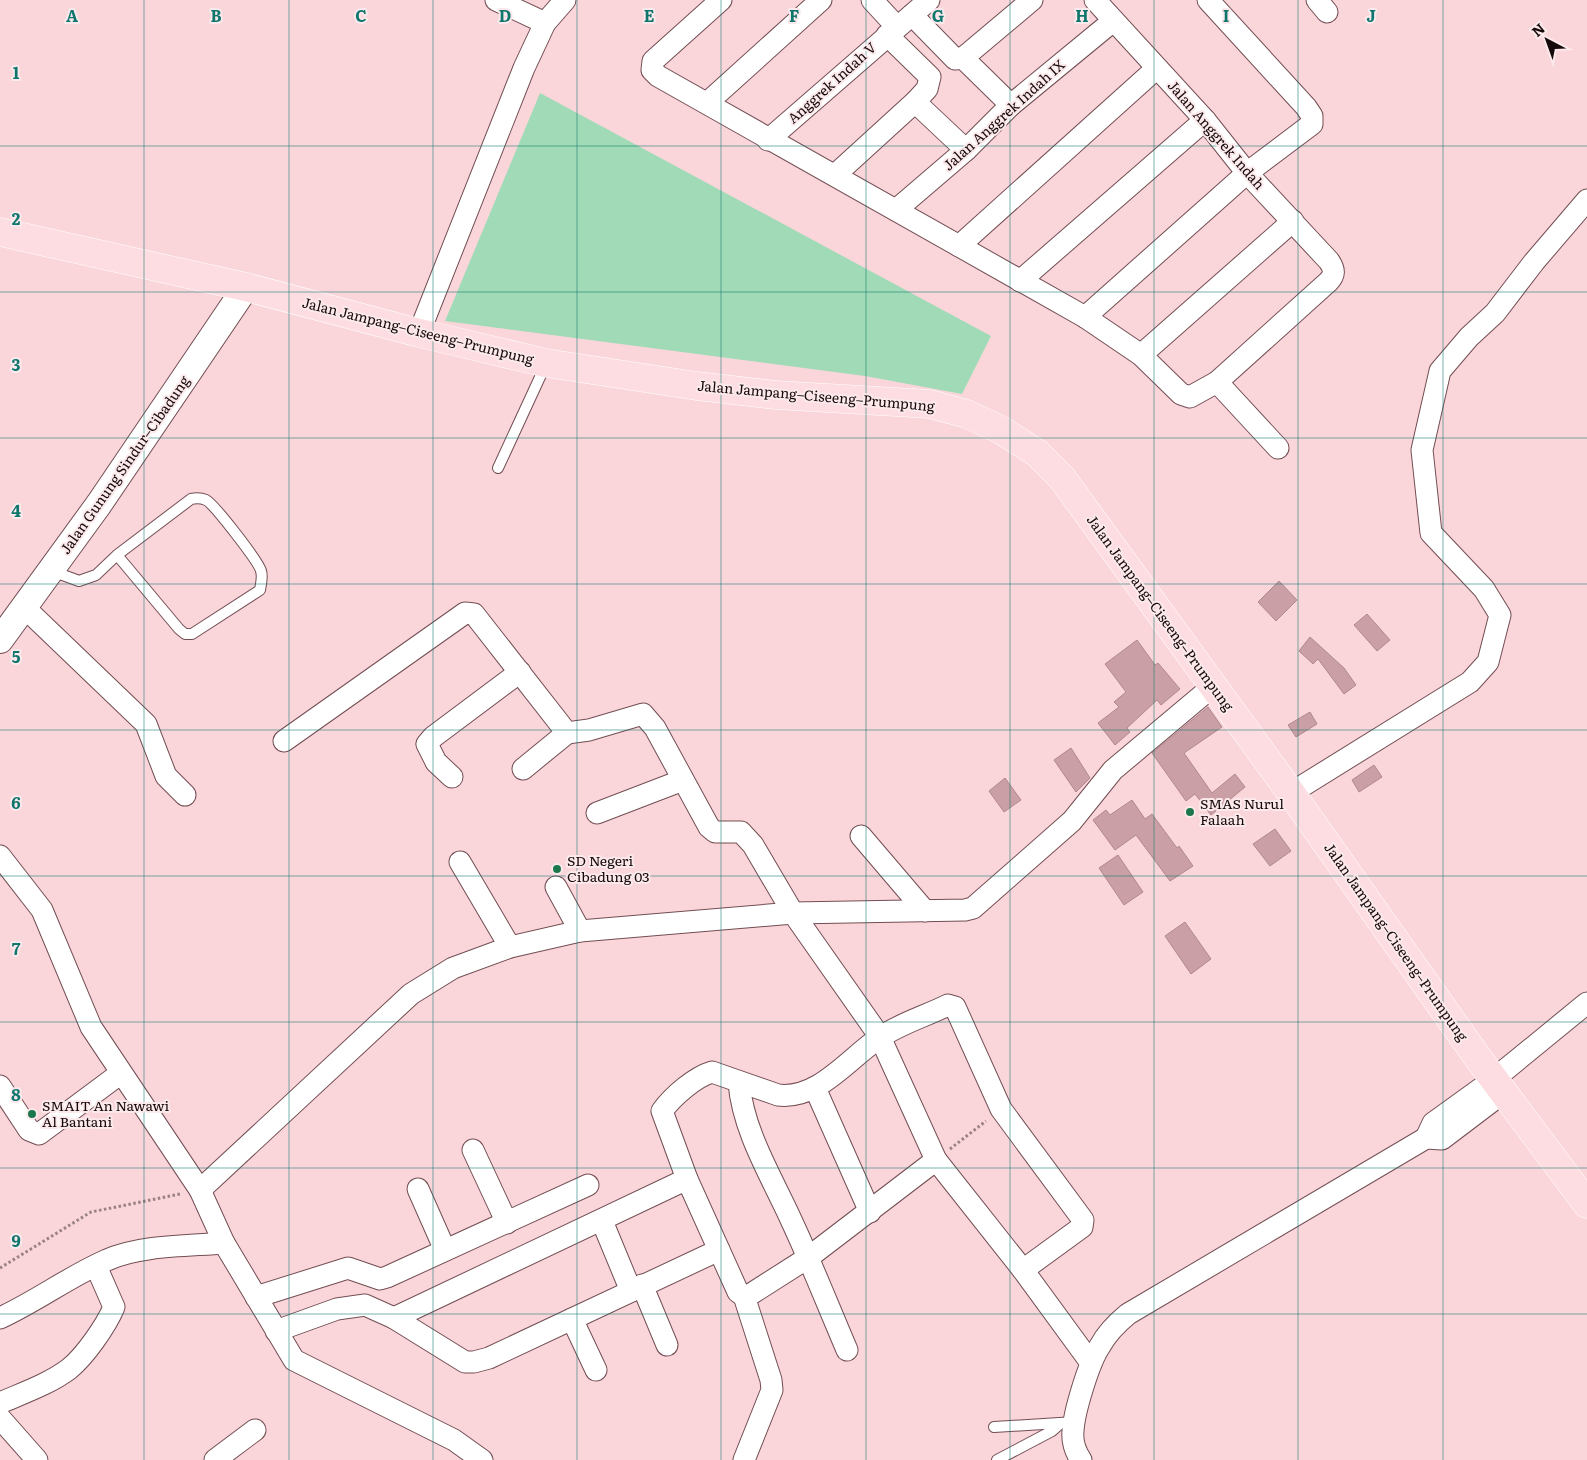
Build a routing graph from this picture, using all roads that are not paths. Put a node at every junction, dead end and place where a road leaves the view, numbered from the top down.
1 (496, 0) edge
2 (565, 0) edge
3 (721, 0) edge
4 (820, 0) edge
5 (872, 0) edge
6 (929, 0) edge
7 (1032, 0) edge
8 (1095, 0) edge
9 (1208, 0) edge
10 (1113, 21) junction
11 (899, 26) junction
12 (541, 31) junction
13 (963, 58) junction
14 (1157, 68) junction
15 (915, 102) junction
16 (707, 103) junction
17 (1011, 106) junction
18 (1205, 120) junction
19 (768, 140) junction
20 (966, 150) junction
21 (1248, 173) junction
22 (835, 175) junction
23 (1587, 200) edge
24 (896, 210) junction
25 (1293, 221) junction
26 (0, 232) edge
27 (959, 246) junction
28 (1020, 281) junction
29 (246, 287) junction
30 (1085, 317) junction
31 (419, 333) junction
32 (1141, 355) junction
33 (546, 363) junction
34 (1217, 382) junction
35 (1278, 448) dead end
36 (498, 468) dead end
37 (117, 555) junction
38 (52, 571) junction
39 (25, 608) junction
40 (0, 640) edge
41 (520, 672) junction
42 (1212, 687) junction
43 (567, 733) junction
44 (284, 741) dead end
45 (523, 769) dead end
46 (452, 776) dead end
47 (683, 780) junction
48 (1291, 794) junction
49 (185, 795) dead end
50 (597, 813) dead end
51 (861, 836) dead end
52 (0, 856) edge
53 (460, 862) dead end
54 (556, 888) dead end
55 (924, 910) junction
56 (793, 913) junction
57 (580, 931) junction
58 (510, 947) junction
59 (1587, 1003) edge
60 (880, 1037) junction
61 (121, 1073) junction
62 (739, 1083) junction
63 (0, 1086) edge
64 (1499, 1086) junction
65 (815, 1088) junction
66 (473, 1150) dead end
67 (936, 1160) junction
68 (687, 1179) junction
69 (588, 1186) dead end
70 (418, 1189) dead end
71 (200, 1190) junction
72 (1587, 1204) edge
73 (870, 1212) junction
74 (602, 1221) junction
75 (507, 1223) junction
76 (224, 1243) junction
77 (446, 1250) junction
78 (719, 1250) junction
79 (808, 1258) junction
80 (96, 1266) junction
81 (1023, 1270) junction
82 (637, 1288) junction
83 (744, 1296) junction
84 (256, 1297) junction
85 (0, 1318) edge
86 (394, 1318) junction
87 (572, 1319) junction
88 (276, 1331) junction
89 (667, 1345) dead end
90 (847, 1350) dead end
91 (1091, 1363) junction
92 (596, 1370) dead end
93 (0, 1403) edge
94 (0, 1418) edge
95 (1068, 1422) junction
96 (994, 1427) dead end
97 (255, 1430) dead end
98 (37, 1460) edge
99 (214, 1460) edge
100 (482, 1460) edge
101 (744, 1460) edge
102 (997, 1460) edge
103 (1081, 1460) edge

1 - 12 street
2 - 12 street
3 - 16 street
4 - 16 street
5 - 11 street
6 - 11 street, Anggrek Indah V
7 - 13 street
8 - 10 street, Jalan Anggrek Indah
9 - 21 street
10 - 14 street, Jalan Anggrek Indah
10 - 17 street, Jalan Anggrek Indah IX
11 - 13 street
11 - 15 street
11 - 19 street, Anggrek Indah V
12 - 31 street
13 - 17 street
14 - 18 street, Jalan Anggrek Indah
14 - 27 street
15 - 20 street
15 - 22 street
16 - 19 street
17 - 20 street, Jalan Anggrek Indah IX
18 - 21 street, Jalan Anggrek Indah
18 - 28 street
19 - 22 street
20 - 24 street, Jalan Anggrek Indah IX
21 - 25 street, Jalan Anggrek Indah
21 - 30 street
22 - 24 street
23 - 48 street
24 - 27 street
25 - 32 street
25 - 34 street, Jalan Anggrek Indah
26 - 29 main road, Jalan Jampang–Ciseeng–Prumpung
27 - 28 street
28 - 30 street
29 - 31 main road, Jalan Jampang–Ciseeng–Prumpung
29 - 38 street, Jalan Gunung Sindur–Cibadung
30 - 32 street
31 - 33 main road, Jalan Jampang–Ciseeng–Prumpung
32 - 34 street
33 - 36 lane
33 - 42 main road, Jalan Jampang–Ciseeng–Prumpung
34 - 35 street
37 - 37 lane
37 - 38 lane
38 - 39 street, Jalan Gunung Sindur–Cibadung
39 - 40 street, Jalan Gunung Sindur–Cibadung
39 - 49 street
41 - 43 street
41 - 44 street
41 - 46 street
42 - 48 main road, Jalan Jampang–Ciseeng–Prumpung
42 - 55 street
43 - 45 street
43 - 47 street
47 - 50 street
47 - 56 street
48 - 64 main road, Jalan Jampang–Ciseeng–Prumpung
51 - 55 street
52 - 61 street
53 - 58 street
54 - 57 street
55 - 56 street
56 - 57 street
56 - 60 street
57 - 58 street
58 - 71 street
59 - 64 street
60 - 65 street
60 - 67 street
60 - 81 street
61 - 63 street
61 - 71 street
62 - 65 street
62 - 68 street
62 - 79 street
64 - 72 main road, Jalan Jampang–Ciseeng–Prumpung
64 - 91 street
65 - 73 street
66 - 75 street
67 - 73 street
67 - 81 street
68 - 74 street
68 - 78 street
69 - 75 street
70 - 77 street
71 - 76 street
73 - 79 street
74 - 82 street
74 - 86 street
75 - 77 street
76 - 80 street
76 - 84 street
77 - 84 street
78 - 82 street
78 - 83 street
79 - 83 street
79 - 90 street
80 - 85 street
80 - 93 street
81 - 91 street
82 - 87 street
82 - 89 street
83 - 101 street
84 - 88 street
86 - 87 street
86 - 88 street
87 - 92 street
88 - 100 street
91 - 95 street
94 - 98 street
95 - 96 lane
95 - 102 lane
95 - 103 street
97 - 99 street

